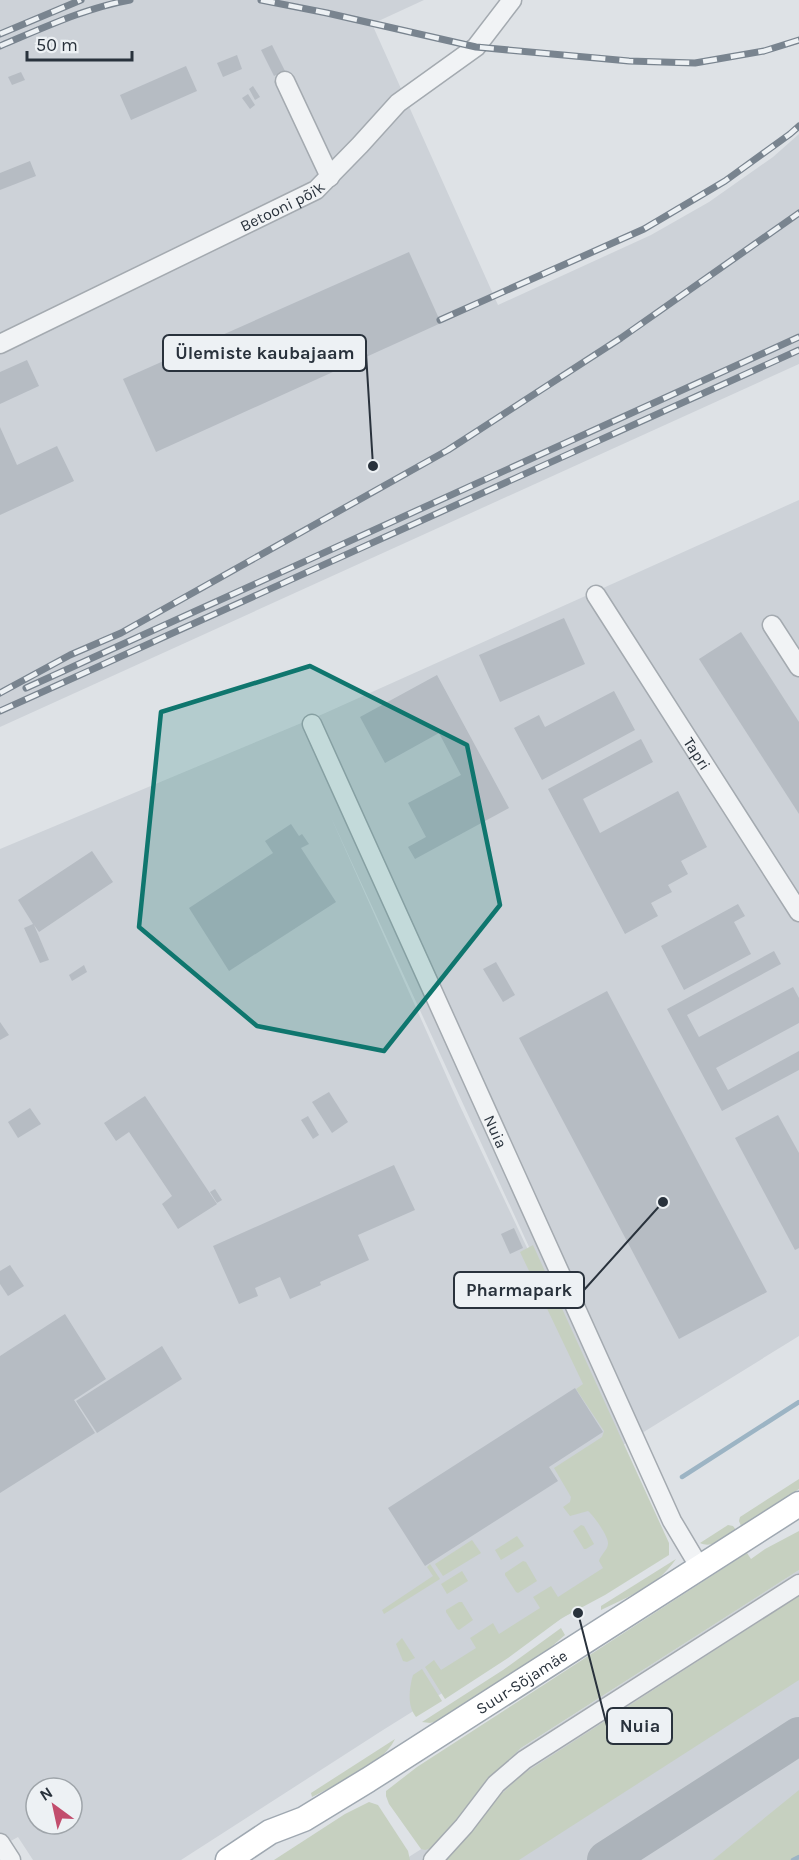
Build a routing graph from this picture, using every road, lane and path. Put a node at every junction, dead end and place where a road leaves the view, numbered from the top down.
1 (512, 0) edge
2 (285, 81) dead end
3 (330, 177) junction
4 (0, 344) edge
5 (596, 595) dead end
6 (772, 625) dead end
7 (799, 667) edge
8 (312, 724) dead end
9 (799, 912) edge
10 (799, 1504) edge
11 (700, 1568) junction
12 (799, 1584) edge
13 (304, 1819) junction
14 (0, 1843) edge
15 (11, 1860) edge
16 (228, 1860) edge
17 (257, 1860) edge
18 (433, 1860) edge

1 - 3 street, Betooni põik
2 - 3 street
3 - 4 street, Betooni põik
5 - 9 street, Tapri
6 - 7 street
8 - 11 street, Nuia
10 - 11 main road, Suur-Sõjamäe
11 - 13 main road, Suur-Sõjamäe
12 - 18 street
13 - 16 main road, Suur-Sõjamäe
13 - 17 main road, Suur-Sõjamäe
14 - 15 street

